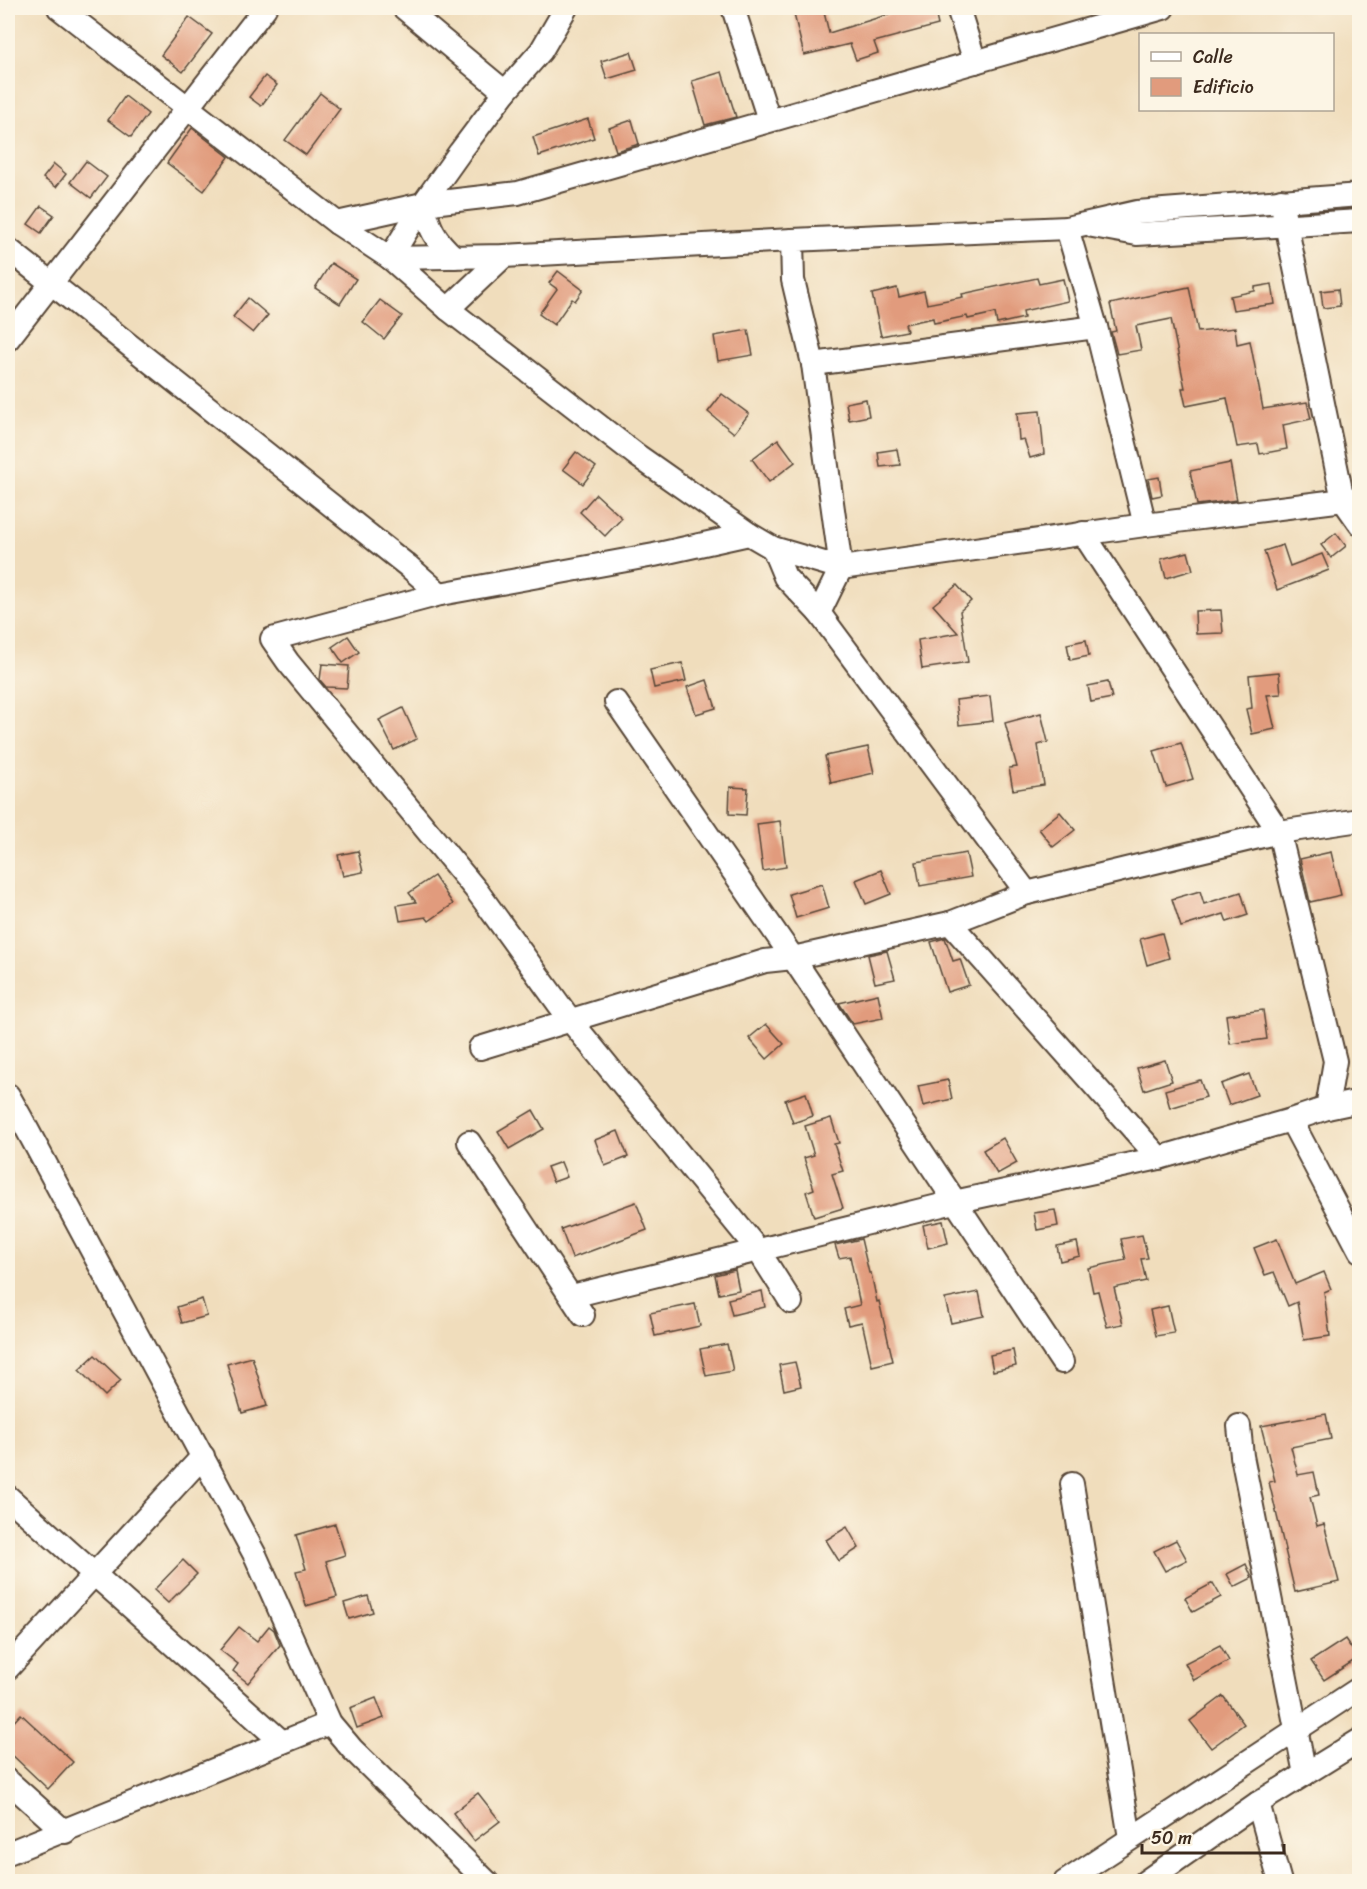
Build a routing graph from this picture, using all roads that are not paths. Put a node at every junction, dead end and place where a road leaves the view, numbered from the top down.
1 (58, 8) edge
2 (265, 8) edge
3 (404, 8) edge
4 (566, 8) edge
5 (733, 8) edge
6 (958, 8) edge
7 (1163, 8) edge
8 (975, 62) junction
9 (505, 92) junction
10 (188, 107) junction
11 (769, 120) junction
12 (1359, 195) edge
13 (1281, 200) junction
14 (423, 204) junction
15 (1359, 221) edge
16 (338, 223) junction
17 (1077, 226) junction
18 (1286, 226) junction
19 (792, 240) junction
20 (8, 249) edge
21 (504, 256) junction
22 (454, 257) junction
23 (390, 258) junction
24 (51, 283) junction
25 (448, 309) junction
26 (1096, 327) junction
27 (8, 339) edge
28 (813, 364) junction
29 (1351, 499) edge
30 (1359, 524) edge
31 (1145, 525) junction
32 (1083, 533) junction
33 (749, 534) junction
34 (773, 548) junction
35 (841, 568) junction
36 (440, 594) junction
37 (819, 612) junction
38 (616, 702) dead end
39 (1359, 820) edge
40 (1279, 832) junction
41 (1027, 892) junction
42 (950, 923) junction
43 (793, 958) junction
44 (571, 1021) junction
45 (480, 1048) dead end
46 (8, 1095) edge
47 (1359, 1101) edge
48 (1327, 1108) junction
49 (14, 1118) edge
50 (1291, 1120) junction
51 (469, 1142) dead end
52 (1159, 1158) junction
53 (954, 1202) junction
54 (758, 1250) junction
55 (1359, 1251) edge
56 (572, 1296) junction
57 (791, 1302) dead end
58 (584, 1315) dead end
59 (1062, 1362) dead end
60 (1239, 1426) dead end
61 (203, 1456) junction
62 (1072, 1484) dead end
63 (8, 1497) edge
64 (93, 1574) junction
65 (8, 1668) edge
66 (1359, 1688) edge
67 (330, 1723) junction
68 (1295, 1729) junction
69 (1359, 1740) edge
70 (282, 1742) junction
71 (1305, 1774) junction
72 (8, 1781) edge
73 (1258, 1803) junction
74 (65, 1832) junction
75 (1130, 1838) junction
76 (8, 1853) edge
77 (487, 1881) edge
78 (1065, 1881) edge
79 (1145, 1881) edge
80 (1280, 1881) edge

1 - 10 street
2 - 10 street
3 - 9 street
4 - 9 street
5 - 11 street
6 - 8 street
7 - 8 street
8 - 11 street
9 - 14 street
10 - 16 street
10 - 24 street
11 - 14 street
12 - 13 street
13 - 17 street
13 - 18 street
14 - 16 street
14 - 22 street
14 - 23 street
15 - 18 street
16 - 23 street
17 - 18 street
17 - 19 street
17 - 26 street
18 - 29 street
19 - 21 street
19 - 28 street
20 - 24 street
21 - 22 street
21 - 25 street
22 - 23 street
23 - 25 street
24 - 27 street
24 - 36 street
25 - 33 street
26 - 28 street
26 - 31 street
28 - 35 street
29 - 30 street
29 - 31 street
31 - 32 street
32 - 35 street
32 - 40 street
33 - 34 street
33 - 36 street
34 - 35 street
34 - 37 street
35 - 37 street
36 - 44 street
37 - 41 street
38 - 43 street
39 - 40 street
40 - 41 street
40 - 48 street
41 - 42 street
42 - 43 street
42 - 52 street
43 - 44 street
43 - 53 street
44 - 45 street
44 - 54 street
46 - 49 street
47 - 48 street
48 - 50 street
49 - 61 street
50 - 52 street
50 - 55 street
51 - 56 street
52 - 53 street
53 - 54 street
53 - 59 street
54 - 56 street
54 - 57 street
56 - 58 street
60 - 68 street
61 - 64 street
61 - 67 street
62 - 75 street
63 - 64 street
64 - 65 street
64 - 70 street
66 - 68 street
67 - 70 street
67 - 77 street
68 - 71 street
68 - 75 street
69 - 71 street
70 - 74 street
71 - 73 street
72 - 74 street
73 - 79 street
73 - 80 street
74 - 76 street
75 - 78 street

